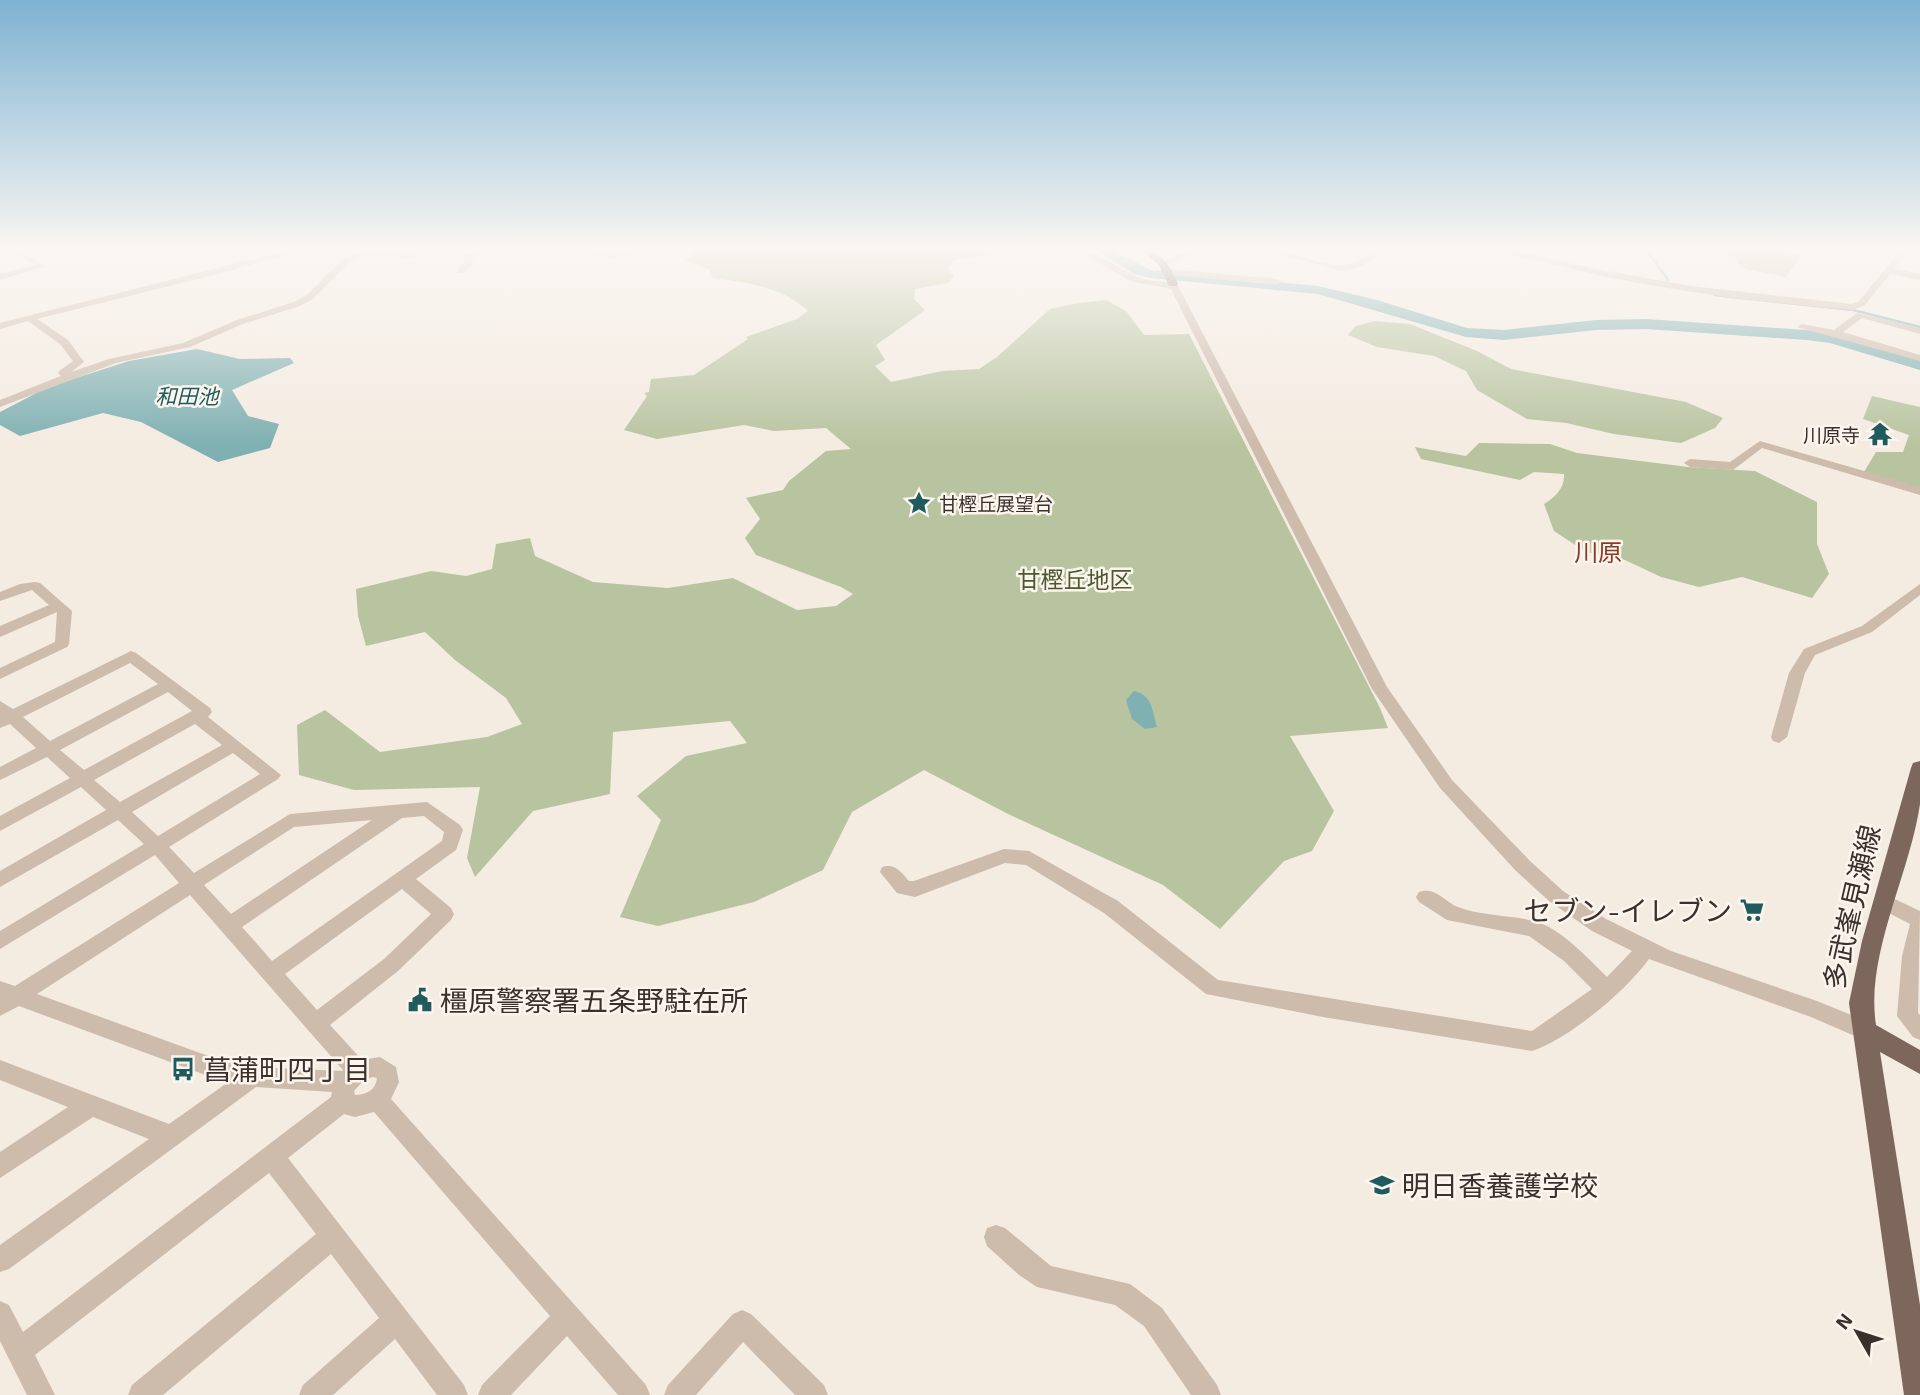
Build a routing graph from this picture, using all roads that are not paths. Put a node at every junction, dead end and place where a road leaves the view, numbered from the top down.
1 (39, 315) edge
2 (261, 315) edge
3 (1189, 315) edge
4 (1860, 315) edge
5 (1860, 315) edge
6 (29, 318) junction
7 (0, 326) edge
8 (1802, 327) dead end
9 (1836, 333) junction
10 (1902, 336) edge
11 (1920, 358) edge
12 (50, 383) junction
13 (0, 404) edge
14 (1690, 463) dead end
15 (1920, 491) edge
16 (1920, 588) edge
17 (0, 597) edge
18 (58, 606) junction
19 (0, 632) edge
20 (0, 674) edge
21 (169, 685) junction
22 (4, 715) edge
23 (196, 716) junction
24 (1779, 737) dead end
25 (234, 745) junction
26 (48, 748) junction
27 (1920, 768) edge
28 (0, 774) edge
29 (82, 779) junction
30 (119, 811) junction
31 (398, 811) junction
32 (0, 824) edge
33 (157, 845) junction
34 (889, 872) dead end
35 (0, 880) edge
36 (404, 880) junction
37 (192, 883) junction
38 (1426, 897) dead end
39 (1884, 902) junction
40 (1920, 921) edge
41 (230, 925) junction
42 (0, 941) edge
43 (1645, 948) junction
44 (272, 972) junction
45 (1607, 990) junction
46 (5, 998) edge
47 (317, 1023) junction
48 (1864, 1030) junction
49 (1920, 1030) edge
50 (1920, 1063) edge
51 (4, 1076) edge
52 (253, 1077) junction
53 (349, 1085) junction
54 (377, 1099) junction
55 (91, 1105) junction
56 (170, 1136) junction
57 (272, 1157) junction
58 (0, 1166) edge
59 (332, 1237) junction
60 (996, 1237) dead end
61 (0, 1259) edge
62 (0, 1314) edge
63 (568, 1317) junction
64 (396, 1320) junction
65 (19, 1351) junction
66 (41, 1395) edge
67 (142, 1395) edge
68 (313, 1395) edge
69 (454, 1395) edge
70 (492, 1395) edge
71 (636, 1395) edge
72 (678, 1395) edge
73 (814, 1395) edge
74 (1207, 1395) edge
75 (1919, 1395) edge

1 - 6 street
2 - 12 street
3 - 43 street
4 - 9 street
5 - 10 street
6 - 7 street
6 - 12 street
8 - 9 street
9 - 10 street
10 - 11 street
12 - 13 street
14 - 15 street
16 - 24 street
17 - 18 street
18 - 19 street
18 - 20 street
21 - 22 street
21 - 23 street
21 - 26 street
22 - 26 street
23 - 25 street
23 - 29 street
25 - 30 street
25 - 33 street
26 - 28 street
26 - 29 street
27 - 39 main road, 多武峯見瀬線
29 - 30 street
29 - 32 street
30 - 33 street
30 - 35 street
31 - 36 street
31 - 37 street
31 - 41 street
33 - 37 street
33 - 42 street
34 - 45 street
36 - 44 street
36 - 47 street
37 - 41 street
37 - 46 street
38 - 45 street
39 - 40 street
39 - 48 main road, 多武峯見瀬線
40 - 49 street
41 - 44 street
43 - 45 street
43 - 48 street
44 - 47 street
46 - 52 street
47 - 53 street
48 - 50 main road
48 - 75 main road, 多武峯見瀬線
51 - 55 street
52 - 53 street
52 - 56 street
53 - 54 street
53 - 54 street
53 - 57 street
54 - 63 street
55 - 56 street
55 - 58 street
56 - 61 street
57 - 59 street
57 - 65 street
59 - 64 street
59 - 67 street
60 - 74 street
62 - 65 street
63 - 70 street
63 - 71 street
64 - 68 street
64 - 69 street
65 - 66 street
72 - 73 street

